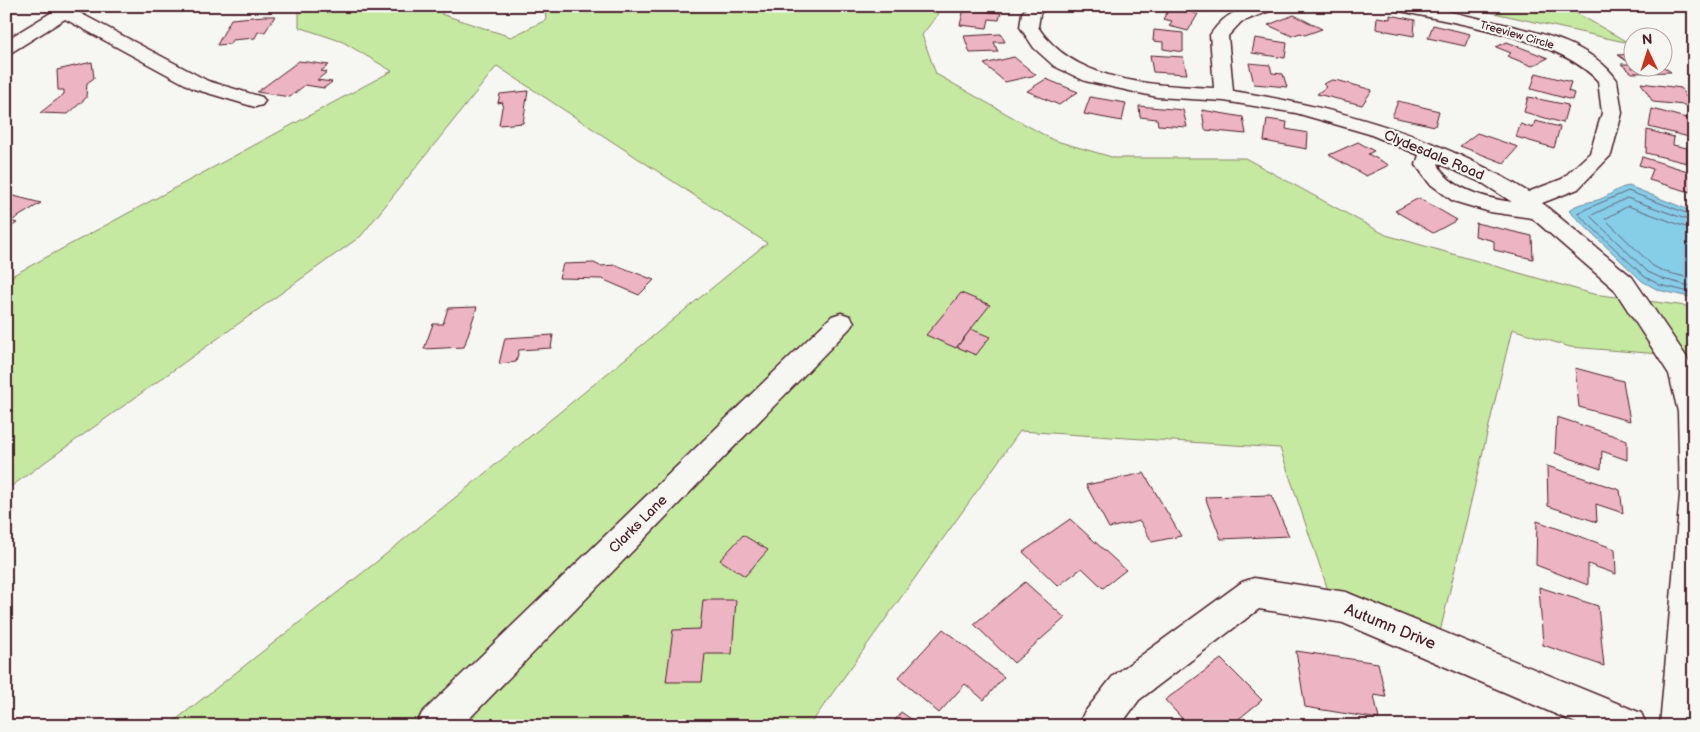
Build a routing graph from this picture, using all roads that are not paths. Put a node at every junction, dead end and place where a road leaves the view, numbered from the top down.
1 (1037, 6) edge
2 (1266, 6) edge
3 (1402, 6) edge
4 (70, 9) edge
5 (6, 48) edge
6 (1224, 95) junction
7 (255, 101) dead end
8 (1532, 206) junction
9 (841, 322) dead end
10 (1694, 492) edge
11 (1694, 498) edge
12 (435, 726) edge
13 (1097, 726) edge
14 (1628, 726) edge
15 (1679, 726) edge

1 - 6 street, Clydesdale Road
2 - 6 street
3 - 8 street, Treeview Circle
4 - 5 street
4 - 7 street
6 - 8 street, Clydesdale Road
8 - 10 street, Clydesdale Road
9 - 12 street, Clarks Lane
11 - 15 street
13 - 14 street, Autumn Drive

